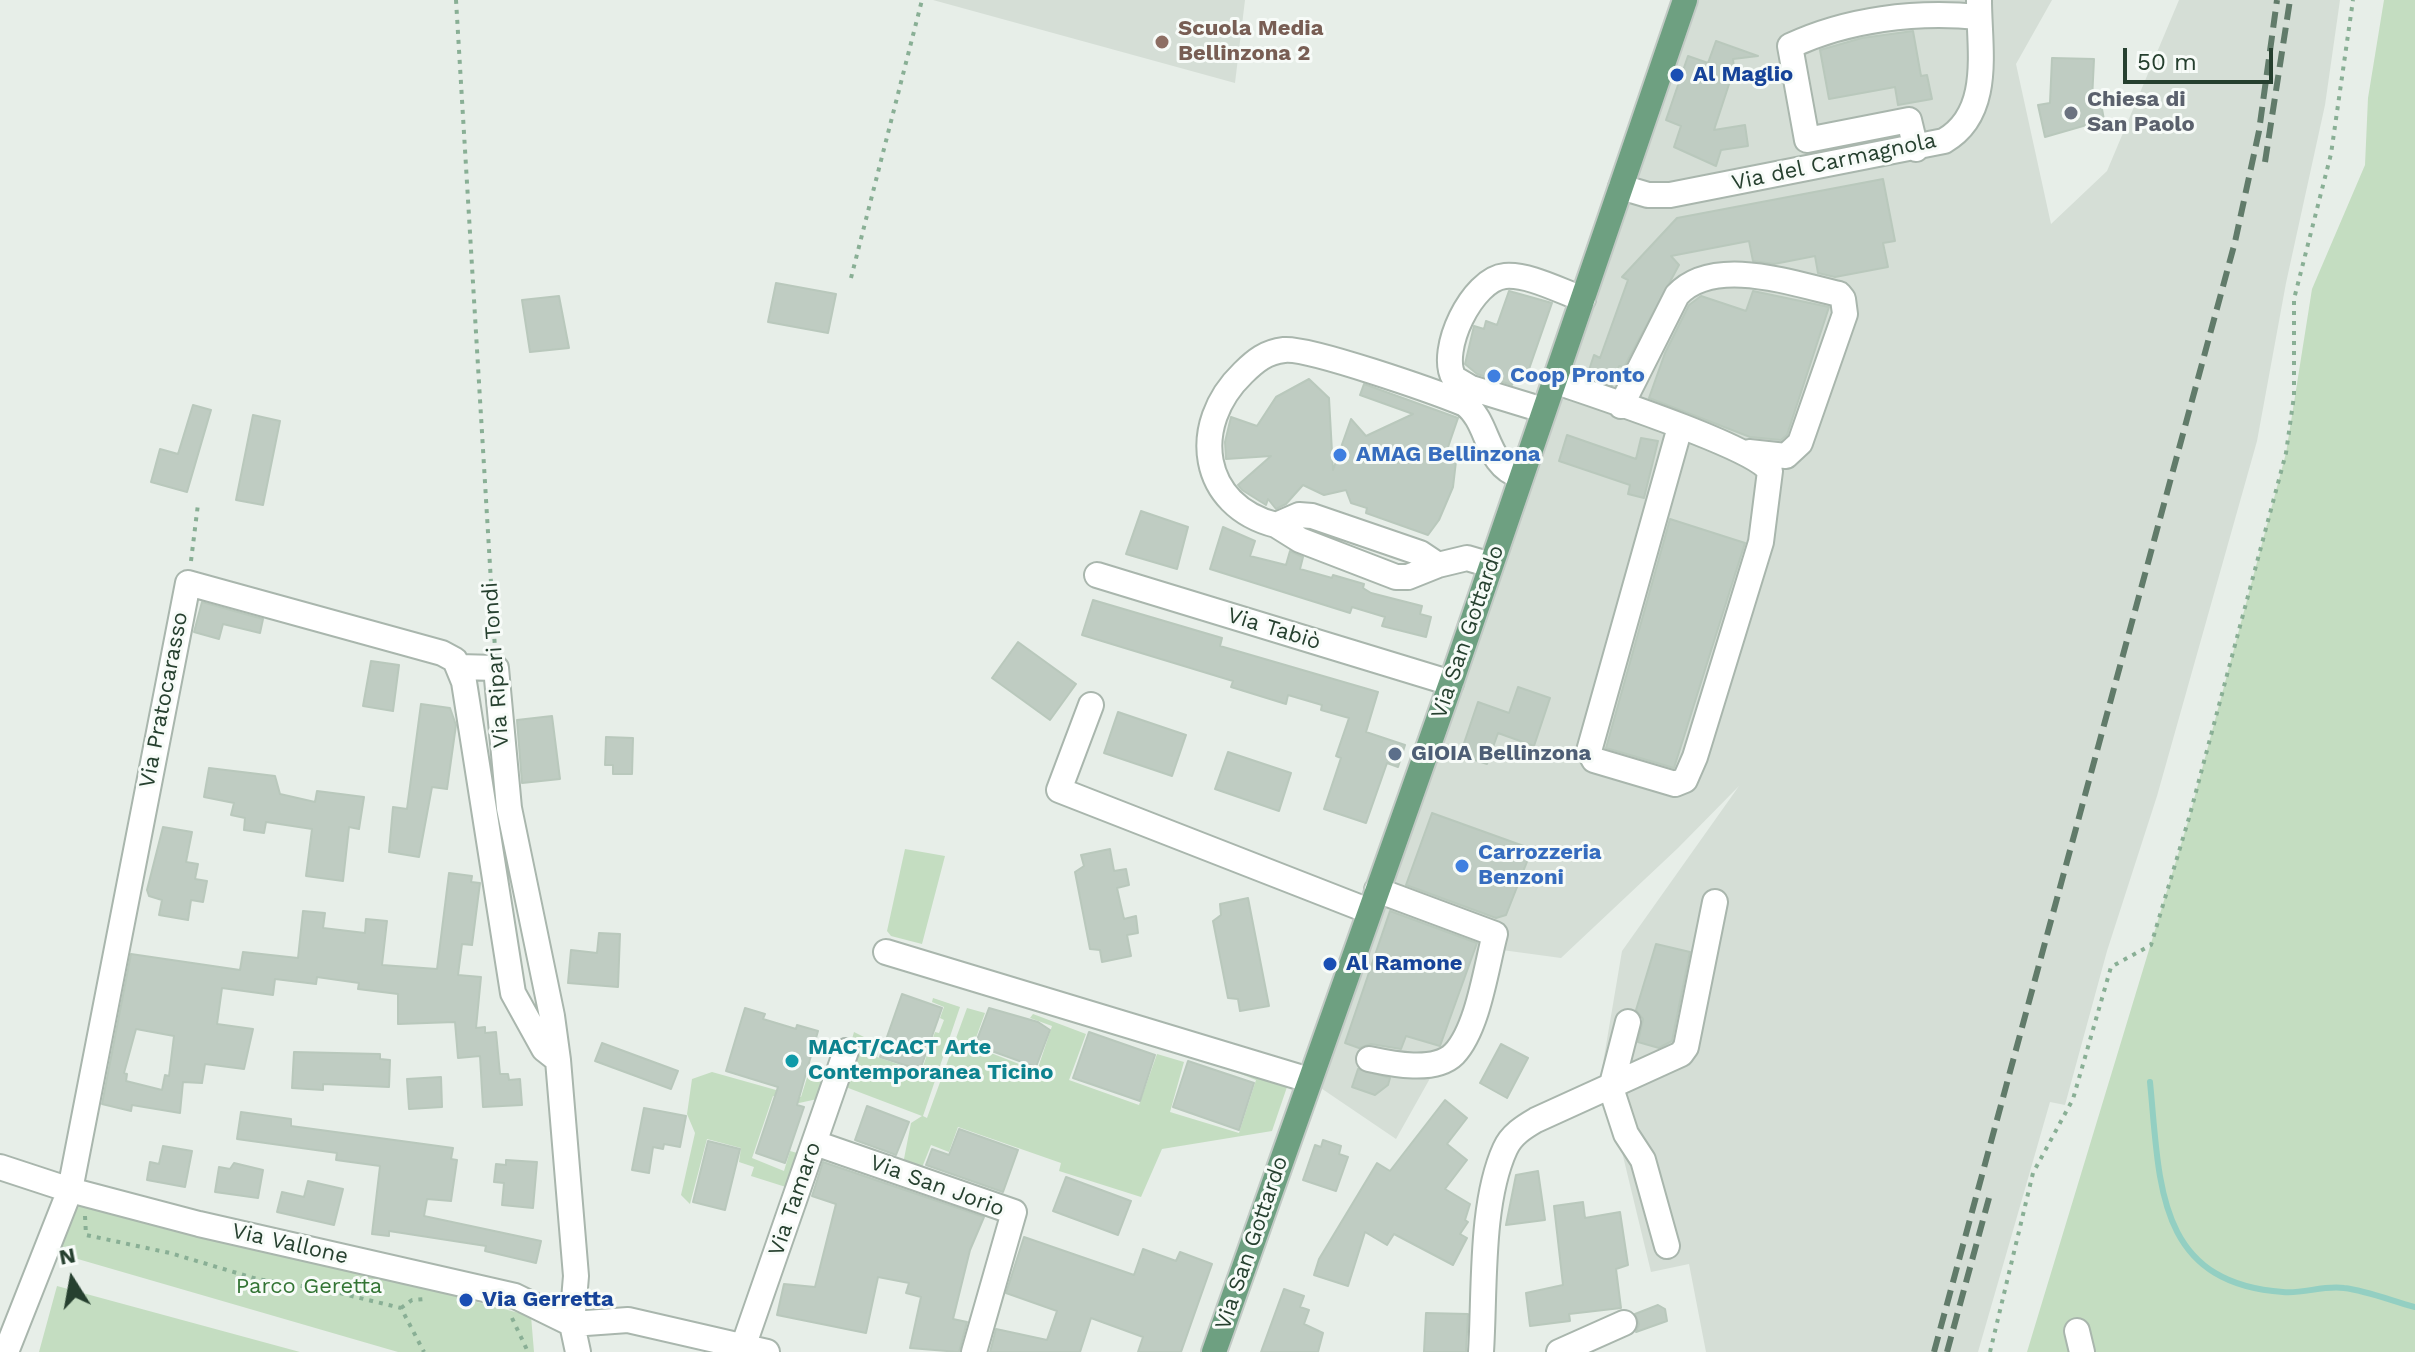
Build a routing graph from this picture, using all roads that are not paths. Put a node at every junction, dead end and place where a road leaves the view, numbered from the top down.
1 (1685, 0) edge
2 (1979, 8) edge
3 (1916, 149) junction
4 (1621, 187) junction
5 (1583, 299) junction
6 (1554, 381) junction
7 (1621, 406) junction
8 (1543, 410) junction
9 (1680, 427) junction
10 (1743, 450) junction
11 (1520, 476) junction
12 (1491, 565) junction
13 (1097, 575) dead end
14 (459, 667) junction
15 (1451, 683) junction
16 (1091, 705) dead end
17 (1373, 900) junction
18 (1715, 902) dead end
19 (886, 952) dead end
20 (1628, 1022) dead end
21 (846, 1051) dead end
22 (1369, 1059) dead end
23 (558, 1060) junction
24 (1309, 1080) junction
25 (1622, 1083) junction
26 (815, 1143) junction
27 (0, 1167) edge
28 (77, 1192) junction
29 (1667, 1246) dead end
30 (1624, 1323) dead end
31 (572, 1324) junction
32 (755, 1349) edge
33 (6, 1352) edge
34 (578, 1352) edge
35 (974, 1352) edge
36 (1214, 1352) edge
37 (1481, 1352) edge
38 (1559, 1352) edge

1 - 4 main road, Via San Gottardo
2 - 3 street, Via del Carmagnola
2 - 3 street
3 - 4 street, Via del Carmagnola
4 - 5 main road, Via San Gottardo
5 - 6 main road, Via San Gottardo
5 - 8 street
6 - 7 street
6 - 8 main road, Via San Gottardo
7 - 9 street
7 - 10 street
8 - 11 main road, Via San Gottardo
9 - 10 street
9 - 10 street
11 - 12 main road, Via San Gottardo
11 - 12 street
12 - 15 main road, Via San Gottardo
13 - 15 street, Via Tabiò
14 - 23 street
14 - 23 street, Via Ripari Tondi
14 - 28 street, Via Pratocarasso
15 - 17 main road, Via San Gottardo
16 - 17 street
17 - 22 street
17 - 24 main road, Via San Gottardo
18 - 25 street
19 - 24 street
20 - 25 street
21 - 26 street, Via Tamaro
23 - 31 street, Via Ripari Tondi
24 - 36 main road, Via San Gottardo
25 - 29 street
25 - 37 street
26 - 32 street, Via Tamaro
26 - 35 street, Via San Jorio
27 - 28 street, Via Vallone
28 - 31 street, Via Vallone
28 - 33 street, Via Pratocarasso
30 - 38 street
31 - 32 street
31 - 34 street

